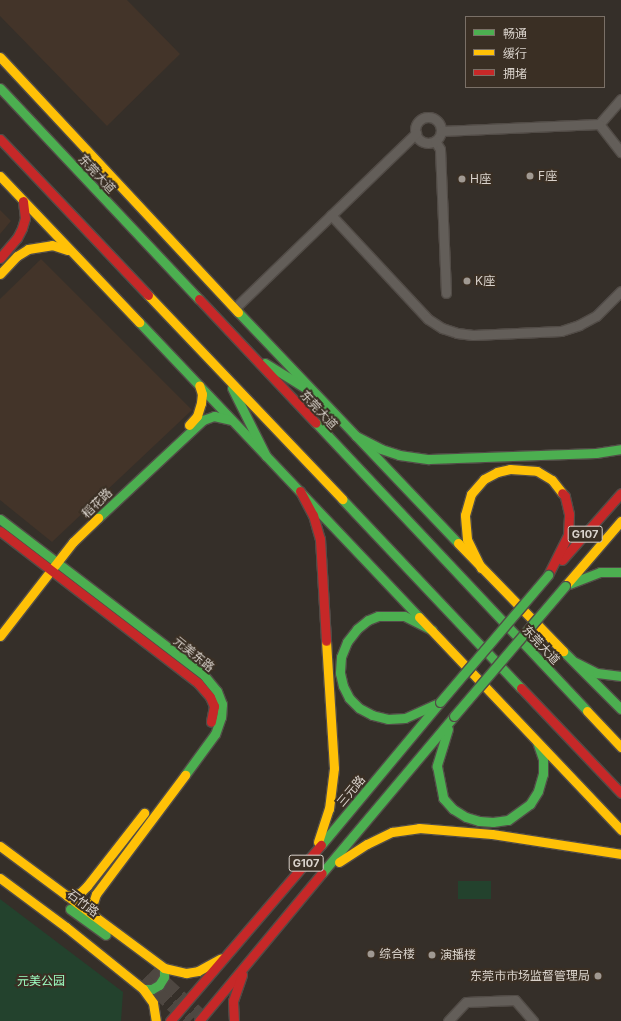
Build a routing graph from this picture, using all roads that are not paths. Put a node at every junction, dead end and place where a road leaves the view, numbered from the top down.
1 (0, 57) edge
2 (0, 88) edge
3 (621, 99) edge
4 (598, 124) junction
5 (441, 131) junction
6 (416, 133) junction
7 (0, 139) edge
8 (435, 141) junction
9 (621, 152) edge
10 (0, 176) edge
11 (23, 201) junction
12 (331, 215) junction
13 (71, 252) junction
14 (0, 258) edge
15 (0, 274) edge
16 (621, 291) edge
17 (446, 293) dead end
18 (235, 308) junction
19 (248, 352) junction
20 (225, 376) junction
21 (199, 385) junction
22 (316, 394) junction
23 (232, 420) junction
24 (356, 436) junction
25 (621, 449) edge
26 (266, 456) junction
27 (300, 491) junction
28 (621, 493) edge
29 (0, 519) edge
30 (621, 521) edge
31 (0, 530) edge
32 (51, 564) junction
33 (482, 568) junction
34 (621, 572) edge
35 (548, 575) junction
36 (566, 586) junction
37 (0, 624) edge
38 (432, 630) junction
39 (0, 636) edge
40 (575, 662) junction
41 (621, 676) edge
42 (440, 702) junction
43 (621, 709) edge
44 (454, 716) junction
45 (537, 742) junction
46 (621, 747) edge
47 (621, 793) edge
48 (621, 830) edge
49 (0, 846) edge
50 (621, 854) edge
51 (0, 856) edge
52 (311, 857) junction
53 (0, 867) edge
54 (324, 872) junction
55 (0, 878) edge
56 (67, 896) junction
57 (94, 915) junction
58 (225, 956) junction
59 (246, 963) junction
60 (164, 968) junction
61 (152, 970) tunnel mouth
62 (143, 979) tunnel mouth
63 (143, 989) junction
64 (156, 1021) edge
65 (170, 1021) edge
66 (199, 1021) edge
67 (234, 1021) edge
68 (448, 1021) edge
69 (533, 1021) edge

1 - 18 main road
2 - 19 main road, 东莞大道
3 - 4 street
4 - 5 street
4 - 9 street
5 - 6 street
5 - 8 street
6 - 8 street
6 - 12 street
7 - 20 main road
8 - 17 street
10 - 11 main road
11 - 13 main road
11 - 14 main road
12 - 16 street
12 - 18 street
13 - 15 main road
13 - 21 main road
18 - 22 main road
19 - 22 main road
19 - 46 main road, 东莞大道
20 - 26 main road
20 - 47 main road
21 - 23 main road
21 - 32 main road, 稻花路
22 - 24 main road
23 - 26 main road
23 - 32 main road, 稻花路
24 - 25 main road
24 - 33 main road
26 - 27 main road
27 - 38 main road
27 - 52 main road
28 - 35 main road, G107
29 - 32 main road, 元美东路
30 - 36 main road, G107
31 - 32 main road, 元美东路
32 - 37 main road, 稻花路
32 - 39 main road, 稻花路
32 - 56 main road, 元美东路
32 - 57 main road, 元美东路
33 - 35 main road
33 - 40 main road
34 - 36 main road
35 - 42 main road, 三元路 / G107, bridge
36 - 44 main road, G107, bridge
38 - 42 main road
38 - 45 main road
40 - 41 main road
40 - 43 main road
42 - 52 main road, 三元路 / G107
44 - 45 main road
44 - 54 main road, G107
45 - 48 main road
49 - 56 main road
50 - 54 main road
51 - 61 main road, 石竹路
52 - 58 main road, 三元路 / G107
53 - 62 main road, 石竹路
54 - 59 main road, G107
55 - 63 main road
56 - 57 main road
57 - 60 main road
58 - 60 main road
58 - 65 main road, 三元路 / G107
59 - 66 main road, G107
59 - 67 main road
60 - 63 main road
63 - 64 main road
68 - 69 street

